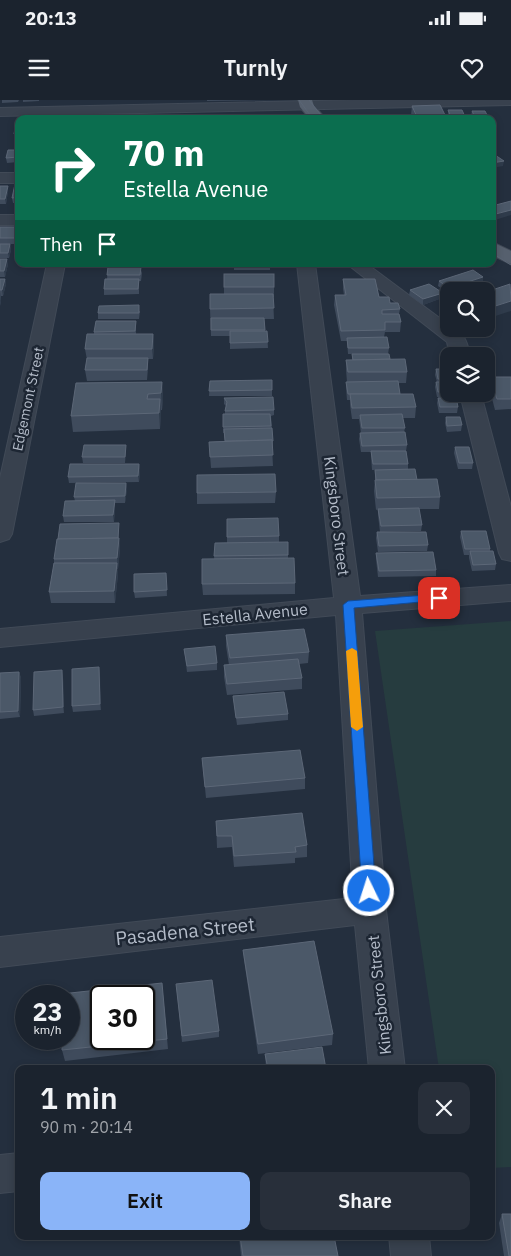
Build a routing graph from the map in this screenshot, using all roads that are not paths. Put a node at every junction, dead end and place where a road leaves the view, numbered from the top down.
1 (439, 101) edge
2 (511, 101) edge
3 (306, 103) edge
4 (189, 104) edge
5 (81, 110) edge
6 (0, 112) edge
7 (315, 115) edge
8 (0, 178) edge
9 (15, 178) edge
10 (0, 220) edge
11 (15, 220) edge
12 (496, 250) edge
13 (511, 259) edge
14 (55, 267) edge
15 (306, 267) edge
16 (360, 267) edge
17 (458, 347) edge
18 (472, 402) edge
19 (0, 534) edge
20 (511, 553) edge
21 (511, 592) edge
22 (348, 605) junction
23 (0, 638) edge
24 (370, 910) junction
25 (0, 952) edge
26 (387, 1065) edge
27 (15, 1172) edge
28 (0, 1174) edge
29 (409, 1240) edge
30 (411, 1256) edge

1 - 2 street
1 - 3 street
3 - 4 street
3 - 7 main road
4 - 5 street
5 - 6 street
8 - 9 street
10 - 11 street
12 - 13 main road
14 - 19 street, Edgemont Street
15 - 22 street, Kingsboro Street
16 - 17 street
18 - 20 street
21 - 22 street, Estella Avenue
22 - 23 street, Estella Avenue
22 - 24 street, Kingsboro Street
24 - 25 street, Pasadena Street
24 - 26 street, Kingsboro Street
27 - 28 street
29 - 30 street

